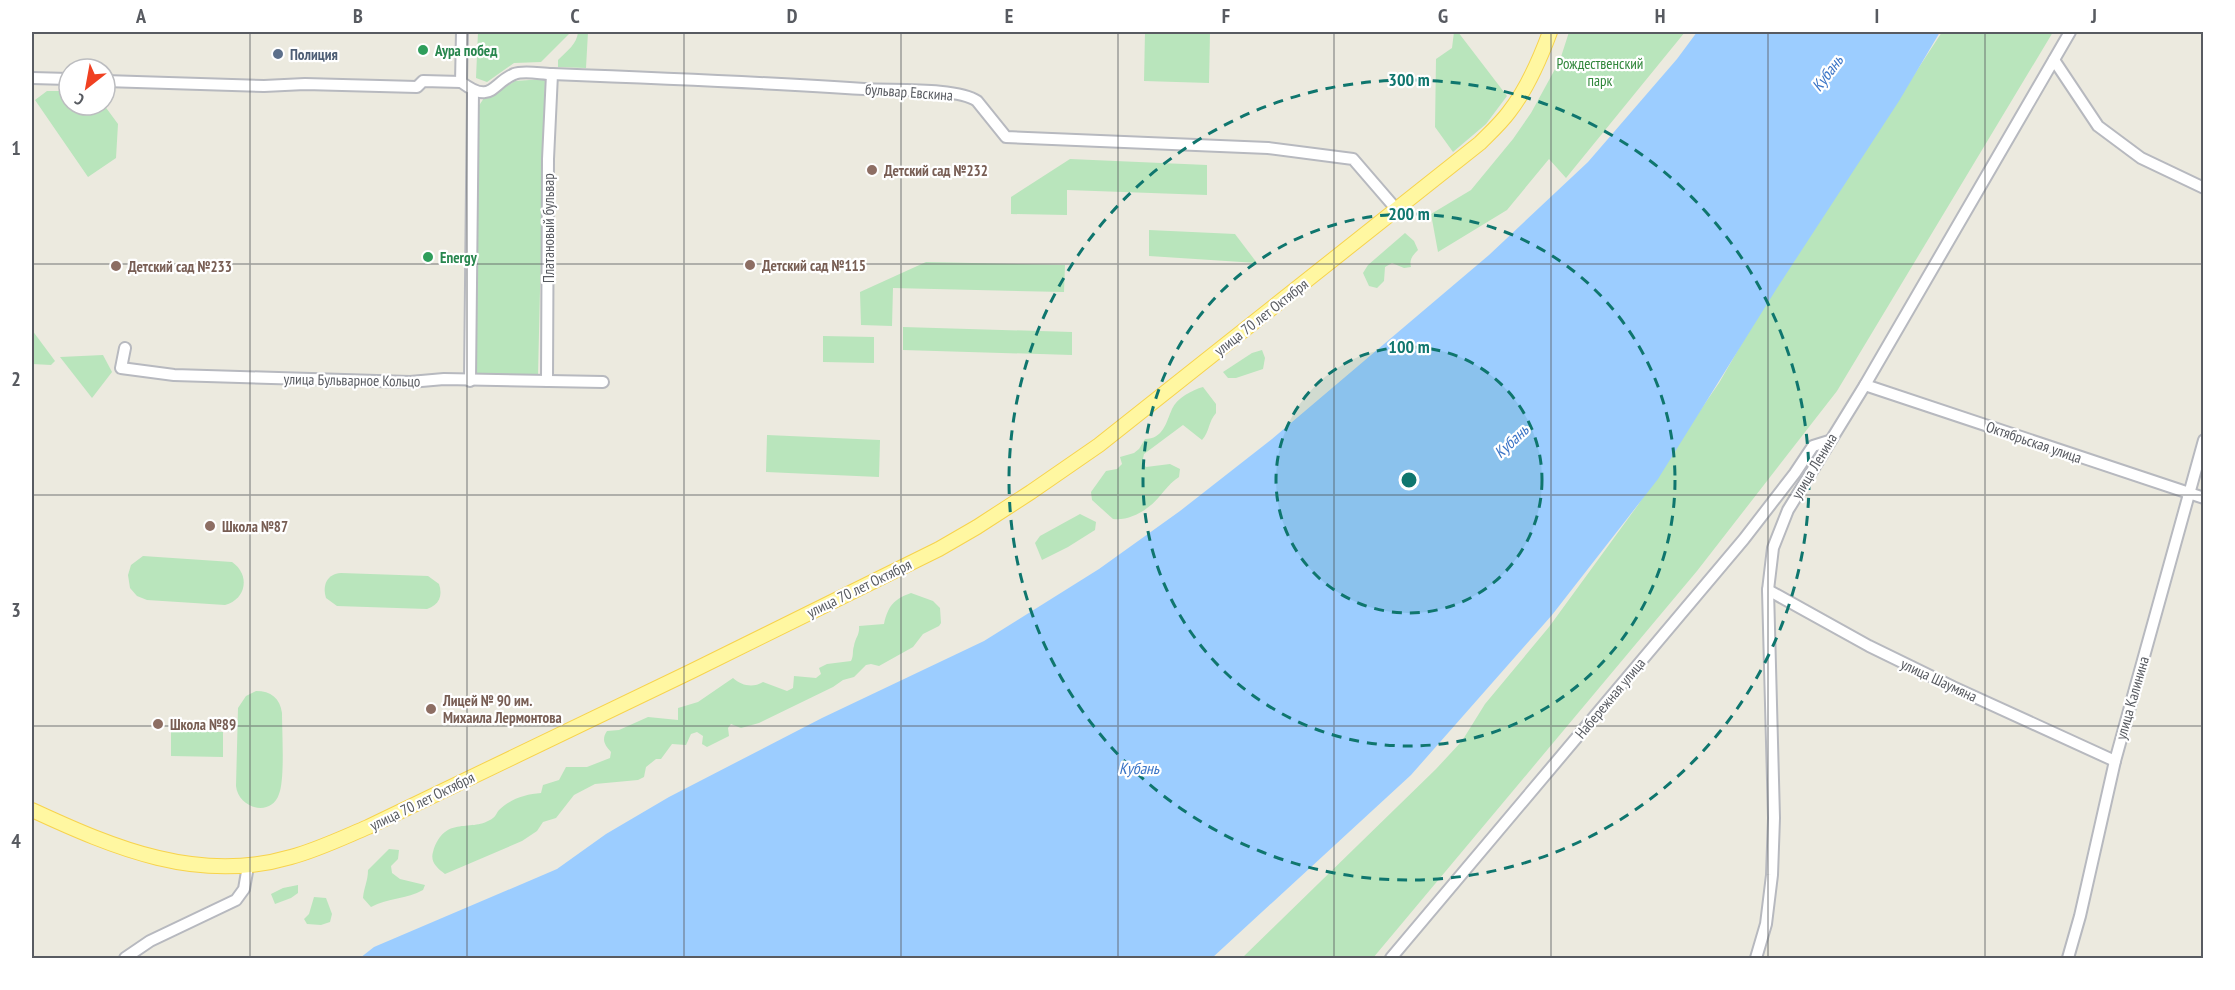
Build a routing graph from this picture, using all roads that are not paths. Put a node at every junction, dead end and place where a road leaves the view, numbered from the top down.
1 (462, 32) edge
2 (1550, 32) edge
3 (2070, 32) edge
4 (2054, 60) junction
5 (552, 74) junction
6 (32, 78) edge
7 (57, 79) edge
8 (117, 81) edge
9 (461, 82) junction
10 (473, 91) junction
11 (2202, 184) edge
12 (1397, 210) junction
13 (125, 348) dead end
14 (470, 381) junction
15 (547, 381) junction
16 (603, 382) dead end
17 (1865, 385) junction
18 (2204, 440) edge
19 (1829, 441) junction
20 (2189, 494) junction
21 (2204, 498) edge
22 (1768, 590) junction
23 (2115, 761) junction
24 (32, 810) edge
25 (248, 866) junction
26 (125, 958) edge
27 (1391, 958) edge
28 (1756, 958) edge
29 (2068, 958) edge

1 - 9 street
2 - 12 main road, улица 70 лет Октября
3 - 4 street, улица Ленина
4 - 11 street
4 - 17 street, улица Ленина
5 - 10 street, бульвар Евскина
5 - 12 street, бульвар Евскина
5 - 15 street, Платановый бульвар
6 - 7 street
8 - 9 street
9 - 10 street
10 - 14 street
12 - 25 main road, улица 70 лет Октября
13 - 14 street, улица Бульварное Кольцо
14 - 15 street, улица Бульварное Кольцо
15 - 16 street, улица Бульварное Кольцо
17 - 19 street, улица Ленина
17 - 20 street, Октябрьская улица
18 - 20 street, улица Калинина
19 - 22 street, улица Ленина
19 - 27 street, Набережная улица
20 - 21 street, Октябрьская улица
20 - 23 street, улица Калинина
22 - 23 street, улица Шаумяна
22 - 28 street, улица Ленина
23 - 29 street, улица Калинина
24 - 25 main road, улица 70 лет Октября
25 - 26 street

